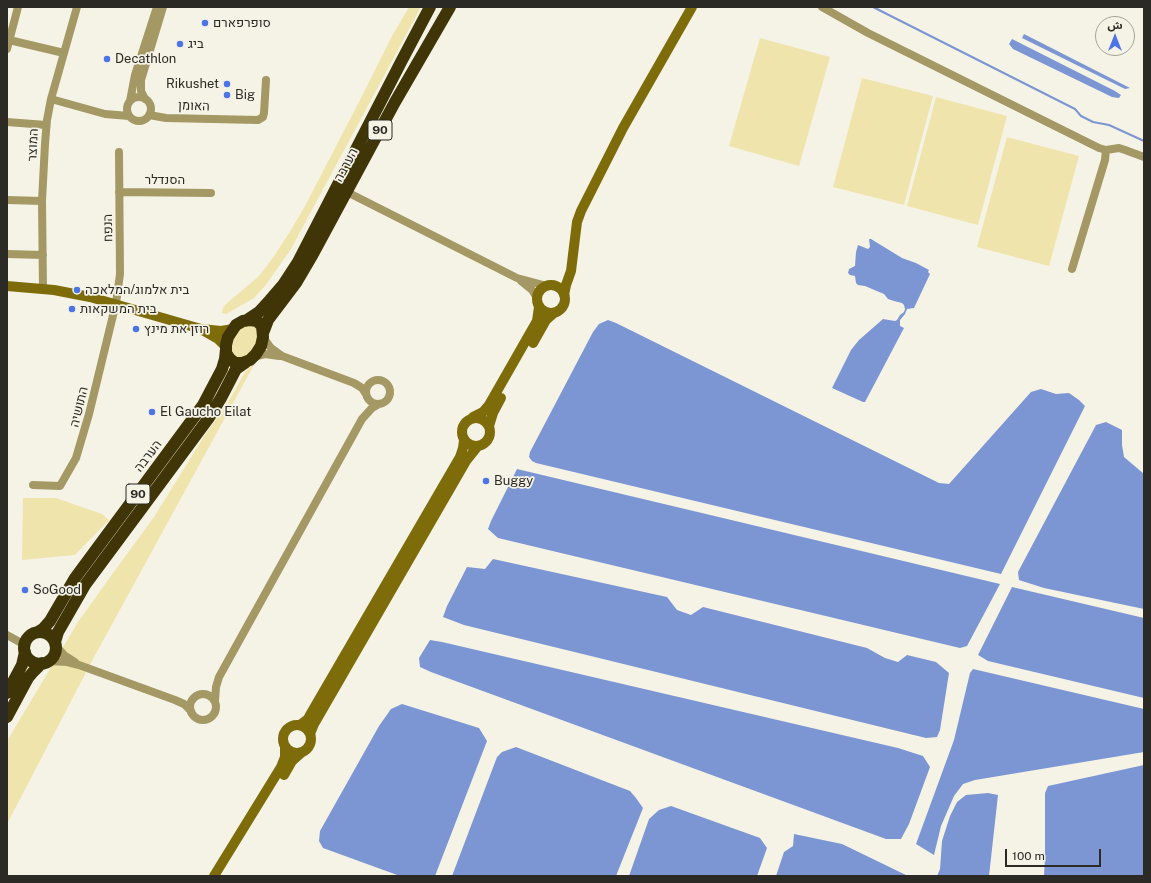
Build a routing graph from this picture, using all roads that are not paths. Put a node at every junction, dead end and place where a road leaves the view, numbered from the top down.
1 (18, 7) edge
2 (77, 7) edge
3 (157, 7) edge
4 (163, 7) edge
5 (430, 7) edge
6 (450, 7) edge
7 (692, 7) edge
8 (822, 7) edge
9 (9, 40) junction
10 (7, 49) edge
11 (64, 53) junction
12 (266, 80) dead end
13 (51, 99) junction
14 (145, 99) junction
15 (130, 101) junction
16 (149, 115) junction
17 (129, 116) junction
18 (7, 122) edge
19 (46, 125) junction
20 (1106, 150) junction
21 (119, 152) dead end
22 (1144, 157) edge
23 (119, 192) junction
24 (347, 192) junction
25 (211, 193) dead end
26 (7, 200) edge
27 (42, 201) junction
28 (7, 254) edge
29 (43, 255) junction
30 (572, 266) junction
31 (1072, 269) dead end
32 (517, 278) junction
33 (7, 286) edge
34 (549, 286) junction
35 (43, 289) junction
36 (564, 295) junction
37 (116, 303) junction
38 (538, 303) junction
39 (554, 313) junction
40 (247, 320) junction
41 (201, 329) junction
42 (233, 329) junction
43 (263, 335) junction
44 (226, 348) junction
45 (282, 356) junction
46 (250, 359) junction
47 (354, 382) junction
48 (370, 383) junction
49 (367, 396) junction
50 (379, 404) junction
51 (474, 417) junction
52 (362, 419) junction
53 (489, 426) junction
54 (464, 440) junction
55 (478, 446) junction
56 (33, 485) dead end
57 (38, 632) junction
58 (7, 635) edge
59 (55, 644) junction
60 (25, 648) junction
61 (46, 662) junction
62 (79, 665) junction
63 (220, 677) junction
64 (7, 693) edge
65 (202, 694) junction
66 (194, 698) junction
67 (175, 700) junction
68 (215, 701) junction
69 (191, 711) junction
70 (7, 717) edge
71 (300, 725) junction
72 (310, 734) junction
73 (285, 748) junction
74 (301, 753) junction
75 (214, 876) edge
76 (222, 876) edge

1 - 9 street
2 - 11 street, המוצר
3 - 15 street
4 - 14 street
5 - 40 highway, הערבה / 90
6 - 24 highway, הערבה / 90
7 - 30 street
8 - 20 street
9 - 10 street
9 - 11 street
11 - 13 street, המוצר
12 - 16 street, האומן
13 - 17 street
13 - 19 street, המוצר
14 - 15 street
14 - 16 street
15 - 17 street
16 - 17 street
18 - 19 street
19 - 27 street, המוצר
20 - 22 street
20 - 31 street
21 - 23 street, הנפח
23 - 25 street, הסנדלר
23 - 37 street, הנפח
24 - 32 street
24 - 43 highway, הערבה / 90
26 - 27 street
27 - 29 street, המוצר
28 - 29 street
29 - 35 street, המוצר
30 - 34 street
30 - 36 street
32 - 34 street
32 - 38 street
33 - 35 street
34 - 36 street
34 - 38 street
35 - 37 street
36 - 39 street
37 - 41 street
37 - 56 street, התושיה
38 - 39 street
38 - 51 street
39 - 53 street
40 - 42 highway, 90
40 - 43 highway
41 - 42 street
41 - 44 street
42 - 44 highway, 90
43 - 45 street
43 - 46 highway, 90
44 - 46 highway
44 - 57 highway, הערבה / 90
45 - 46 street
45 - 47 street
46 - 59 highway, הערבה / 90
47 - 48 street
47 - 49 street
48 - 49 street
48 - 50 street
49 - 50 street
49 - 52 street
50 - 52 street
51 - 53 street
51 - 54 street
52 - 63 street
53 - 55 street
54 - 55 street
54 - 71 street
55 - 72 street
57 - 59 highway
57 - 60 highway
58 - 60 street
59 - 61 highway
59 - 62 street
60 - 61 highway
60 - 64 highway
61 - 62 street
61 - 70 highway
62 - 67 street
63 - 65 street
63 - 68 street
65 - 66 street
65 - 68 street
66 - 67 street
66 - 69 street
67 - 69 street
68 - 69 street
71 - 72 street
71 - 73 street
72 - 74 street
73 - 74 street
73 - 75 street
74 - 76 street

